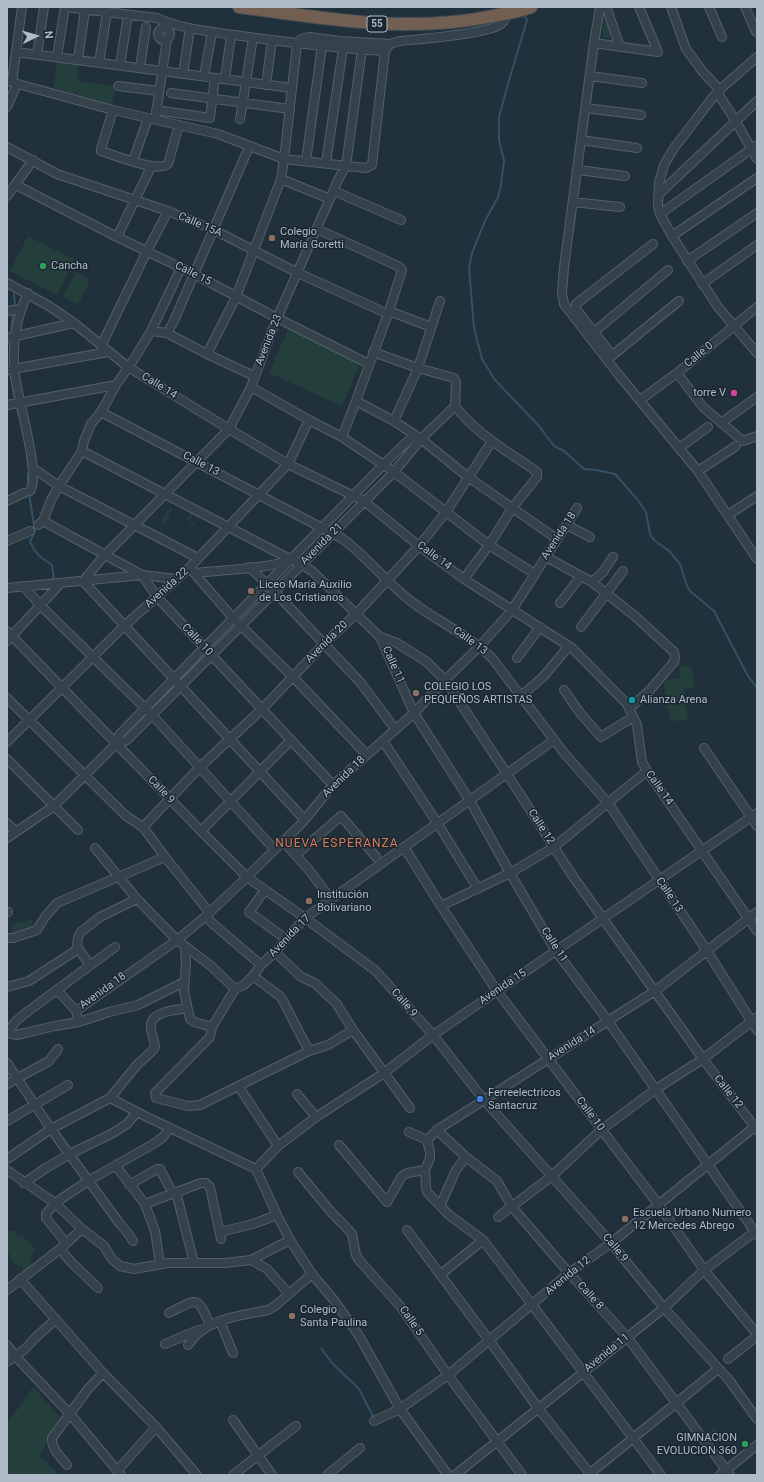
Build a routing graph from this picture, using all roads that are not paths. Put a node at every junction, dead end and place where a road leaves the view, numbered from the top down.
1 (22, 7) edge
2 (44, 7) edge
3 (64, 7) edge
4 (239, 7) edge
5 (639, 7) edge
6 (671, 7) edge
7 (709, 7) edge
8 (745, 7) edge
9 (529, 8) edge
10 (604, 8) edge
11 (85, 10) junction
12 (115, 10) edge
13 (107, 12) junction
14 (511, 12) junction
15 (128, 15) junction
16 (146, 26) dead end
17 (190, 28) junction
18 (212, 32) junction
19 (756, 32) dead end
20 (232, 34) junction
21 (722, 37) dead end
22 (252, 38) junction
23 (167, 39) dead end
24 (272, 40) junction
25 (594, 43) junction
26 (297, 44) junction
27 (322, 46) junction
28 (620, 47) junction
29 (343, 48) junction
30 (387, 48) junction
31 (362, 49) junction
32 (16, 52) junction
33 (37, 55) junction
34 (57, 57) junction
35 (757, 57) edge
36 (78, 59) junction
37 (99, 63) junction
38 (120, 65) junction
39 (140, 68) junction
40 (162, 71) junction
41 (183, 74) junction
42 (204, 76) junction
43 (590, 76) junction
44 (215, 78) junction
45 (224, 79) junction
46 (12, 81) edge
47 (246, 82) junction
48 (642, 84) dead end
49 (266, 85) junction
50 (118, 86) dead end
51 (292, 88) junction
52 (159, 91) junction
53 (719, 91) junction
54 (171, 93) dead end
55 (212, 99) junction
56 (757, 101) edge
57 (243, 102) junction
58 (7, 107) edge
59 (290, 108) junction
60 (586, 108) junction
61 (113, 110) junction
62 (156, 110) junction
63 (641, 115) dead end
64 (151, 118) junction
65 (240, 119) dead end
66 (735, 120) junction
67 (179, 125) junction
68 (581, 140) junction
69 (7, 147) edge
70 (249, 147) junction
71 (754, 147) edge
72 (637, 148) dead end
73 (757, 158) edge
74 (33, 160) junction
75 (133, 160) junction
76 (284, 160) junction
77 (306, 161) junction
78 (326, 163) junction
79 (346, 166) junction
80 (151, 167) junction
81 (578, 170) junction
82 (625, 176) dead end
83 (757, 178) edge
84 (281, 179) junction
85 (16, 185) junction
86 (332, 195) junction
87 (658, 195) junction
88 (7, 196) edge
89 (136, 200) junction
90 (573, 202) junction
91 (620, 207) dead end
92 (168, 211) junction
93 (757, 213) edge
94 (660, 214) junction
95 (401, 220) dead end
96 (317, 229) junction
97 (214, 230) junction
98 (672, 236) junction
99 (117, 237) junction
100 (653, 244) dead end
101 (757, 244) edge
102 (254, 250) junction
103 (147, 251) junction
104 (687, 261) junction
105 (181, 268) junction
106 (668, 270) dead end
107 (298, 273) junction
108 (194, 274) junction
109 (7, 283) edge
110 (702, 284) junction
111 (28, 293) junction
112 (236, 297) junction
113 (440, 301) dead end
114 (679, 301) dead end
115 (757, 307) edge
116 (20, 309) junction
117 (7, 312) edge
118 (389, 312) junction
119 (277, 318) junction
120 (74, 323) junction
121 (431, 327) junction
122 (734, 327) junction
123 (151, 331) junction
124 (594, 332) junction
125 (167, 333) junction
126 (11, 337) edge
127 (101, 346) junction
128 (108, 352) junction
129 (373, 352) junction
130 (757, 353) edge
131 (207, 354) junction
132 (609, 358) junction
133 (369, 364) junction
134 (128, 367) junction
135 (418, 368) junction
136 (11, 370) edge
137 (676, 373) junction
138 (254, 376) junction
139 (116, 385) junction
140 (251, 387) junction
141 (757, 397) edge
142 (640, 400) junction
143 (356, 401) junction
144 (20, 403) junction
145 (7, 405) edge
146 (455, 406) junction
147 (101, 412) junction
148 (309, 420) junction
149 (394, 421) junction
150 (721, 423) junction
151 (708, 427) dead end
152 (229, 429) junction
153 (757, 436) edge
154 (342, 437) junction
155 (418, 437) junction
156 (492, 440) junction
157 (736, 446) dead end
158 (679, 448) junction
159 (82, 452) junction
160 (198, 462) junction
161 (288, 464) junction
162 (384, 466) junction
163 (33, 468) junction
164 (698, 471) junction
165 (394, 472) junction
166 (468, 477) junction
167 (58, 486) junction
168 (164, 494) junction
169 (258, 495) junction
170 (757, 496) edge
171 (354, 497) junction
172 (364, 501) junction
173 (7, 502) edge
174 (513, 507) junction
175 (578, 508) dead end
176 (446, 512) junction
177 (728, 515) junction
178 (134, 525) junction
179 (567, 525) junction
180 (228, 527) junction
181 (323, 528) junction
182 (30, 531) dead end
183 (332, 534) junction
184 (590, 537) dead end
185 (558, 539) junction
186 (7, 541) edge
187 (490, 545) junction
188 (419, 546) junction
189 (104, 556) junction
190 (546, 557) junction
191 (613, 557) dead end
192 (198, 558) junction
193 (291, 559) junction
194 (757, 559) edge
195 (302, 564) junction
196 (249, 567) junction
197 (192, 570) junction
198 (623, 571) dead end
199 (535, 574) junction
200 (142, 575) junction
201 (581, 576) junction
202 (464, 578) junction
203 (176, 579) junction
204 (83, 581) junction
205 (387, 581) junction
206 (592, 582) junction
207 (61, 583) junction
208 (267, 585) junction
209 (24, 587) junction
210 (7, 588) edge
211 (274, 591) junction
212 (607, 594) junction
213 (157, 597) junction
214 (560, 603) dead end
215 (41, 606) junction
216 (512, 610) junction
217 (357, 613) junction
218 (237, 622) junction
219 (124, 626) junction
220 (540, 627) junction
221 (581, 627) dead end
222 (9, 636) edge
223 (380, 637) junction
224 (324, 644) junction
225 (480, 646) junction
226 (569, 646) junction
227 (208, 651) junction
228 (92, 656) junction
229 (517, 658) dead end
230 (293, 677) junction
231 (445, 680) junction
232 (177, 683) junction
233 (61, 688) junction
234 (564, 690) dead end
235 (521, 696) junction
236 (7, 698) edge
237 (146, 708) junction
238 (262, 709) junction
239 (629, 709) junction
240 (414, 713) junction
241 (152, 715) junction
242 (633, 718) junction
243 (28, 720) junction
244 (395, 729) junction
245 (230, 739) junction
246 (291, 740) junction
247 (554, 740) junction
248 (383, 741) junction
249 (7, 742) edge
250 (116, 744) junction
251 (704, 748) dead end
252 (367, 755) junction
253 (7, 759) edge
254 (200, 767) junction
255 (646, 771) junction
256 (260, 772) junction
257 (507, 774) junction
258 (84, 775) junction
259 (333, 785) junction
260 (169, 798) junction
261 (231, 801) junction
262 (470, 801) junction
263 (608, 803) junction
264 (54, 806) junction
265 (754, 816) edge
266 (304, 819) junction
267 (7, 823) edge
268 (438, 824) junction
269 (757, 826) edge
270 (143, 827) junction
271 (78, 830) dead end
272 (15, 831) junction
273 (201, 832) junction
274 (7, 838) edge
275 (283, 841) junction
276 (404, 847) junction
277 (554, 847) junction
278 (95, 848) dead end
279 (274, 849) junction
280 (703, 851) junction
281 (296, 855) junction
282 (165, 857) junction
283 (376, 857) dead end
284 (510, 873) junction
285 (119, 877) junction
286 (247, 877) junction
287 (660, 880) junction
288 (478, 889) junction
289 (265, 890) junction
290 (137, 898) junction
291 (331, 899) junction
292 (441, 906) junction
293 (757, 912) edge
294 (208, 914) junction
295 (305, 918) junction
296 (603, 919) junction
297 (749, 919) junction
298 (757, 931) edge
299 (7, 938) edge
300 (286, 938) junction
301 (177, 940) junction
302 (77, 947) junction
303 (115, 947) dead end
304 (185, 947) junction
305 (556, 951) junction
306 (275, 952) junction
307 (707, 952) junction
308 (90, 965) junction
309 (261, 965) junction
310 (253, 976) junction
311 (300, 976) junction
312 (184, 982) junction
313 (324, 983) dead end
314 (7, 987) edge
315 (235, 989) junction
316 (57, 990) junction
317 (497, 991) junction
318 (655, 991) junction
319 (187, 1008) junction
320 (76, 1011) junction
321 (754, 1019) edge
322 (79, 1022) junction
323 (608, 1022) junction
324 (212, 1027) junction
325 (353, 1030) junction
326 (757, 1030) edge
327 (8, 1033) edge
328 (433, 1036) junction
329 (58, 1048) dead end
330 (309, 1051) junction
331 (548, 1059) junction
332 (703, 1060) junction
333 (7, 1063) edge
334 (384, 1073) junction
335 (17, 1078) junction
336 (7, 1084) edge
337 (68, 1085) dead end
338 (239, 1087) junction
339 (656, 1089) junction
340 (297, 1094) dead end
341 (110, 1098) junction
342 (484, 1100) junction
343 (34, 1104) junction
344 (410, 1108) dead end
345 (137, 1112) junction
346 (316, 1117) junction
347 (7, 1121) edge
348 (170, 1128) junction
349 (756, 1128) edge
350 (51, 1129) junction
351 (437, 1130) junction
352 (601, 1130) junction
353 (409, 1132) dead end
354 (427, 1140) junction
355 (339, 1145) dead end
356 (278, 1146) junction
357 (70, 1154) junction
358 (466, 1157) junction
359 (7, 1159) edge
360 (708, 1164) junction
361 (116, 1166) junction
362 (256, 1169) junction
363 (7, 1170) edge
364 (425, 1170) junction
365 (298, 1172) dead end
366 (552, 1176) junction
367 (88, 1181) junction
368 (24, 1183) junction
369 (129, 1185) junction
370 (174, 1193) junction
371 (55, 1203) junction
372 (145, 1204) junction
373 (658, 1204) junction
374 (440, 1206) junction
375 (512, 1207) junction
376 (277, 1216) junction
377 (498, 1217) dead end
378 (82, 1229) junction
379 (407, 1230) dead end
380 (756, 1233) edge
381 (290, 1240) junction
382 (483, 1240) junction
383 (133, 1241) dead end
384 (611, 1242) junction
385 (63, 1246) junction
386 (251, 1260) junction
387 (194, 1263) junction
388 (160, 1264) junction
389 (704, 1270) junction
390 (569, 1273) junction
391 (312, 1274) junction
392 (440, 1276) junction
393 (20, 1279) junction
394 (98, 1288) dead end
395 (7, 1290) edge
396 (289, 1294) junction
397 (532, 1306) junction
398 (664, 1308) junction
399 (170, 1314) dead end
400 (56, 1319) junction
401 (220, 1321) junction
402 (208, 1326) junction
403 (757, 1335) edge
404 (627, 1337) junction
405 (489, 1340) junction
406 (165, 1344) dead end
407 (7, 1345) edge
408 (188, 1345) dead end
409 (233, 1353) dead end
410 (15, 1356) junction
411 (728, 1359) dead end
412 (7, 1362) edge
413 (718, 1369) junction
414 (583, 1372) junction
415 (103, 1373) junction
416 (448, 1374) junction
417 (677, 1403) junction
418 (538, 1408) junction
419 (400, 1409) junction
420 (70, 1414) junction
421 (757, 1419) edge
422 (233, 1420) dead end
423 (374, 1421) dead end
424 (296, 1426) dead end
425 (156, 1428) junction
426 (634, 1438) junction
427 (497, 1442) junction
428 (757, 1445) edge
429 (360, 1448) dead end
430 (258, 1455) junction
431 (68, 1465) dead end
432 (119, 1473) edge
433 (726, 1473) edge
434 (590, 1474) edge
435 (197, 1475) edge
436 (233, 1475) edge
437 (272, 1475) edge
438 (328, 1475) edge
439 (448, 1475) edge
440 (455, 1475) edge
441 (522, 1475) edge
442 (661, 1475) edge

1 - 32 street
2 - 33 street
3 - 11 street
3 - 34 street
4 - 14 highway, 55
5 - 28 street
6 - 53 street
7 - 21 street
8 - 19 street
9 - 14 highway, 55
10 - 25 street
10 - 28 street
11 - 13 street
11 - 36 street
12 - 13 street
12 - 15 street
13 - 37 street
14 - 30 street
15 - 17 street
15 - 38 street
16 - 39 street
17 - 18 street
17 - 41 street
18 - 20 street
18 - 42 street
20 - 22 street
20 - 45 street
22 - 24 street
22 - 47 street
23 - 40 street
24 - 26 street
24 - 49 street
25 - 28 street
25 - 43 street
26 - 27 street
26 - 30 street
26 - 51 street
27 - 29 street
27 - 77 street
29 - 31 street
29 - 78 street
30 - 31 street
30 - 79 street
31 - 79 street, Avenida 23
32 - 33 street
32 - 46 street
33 - 34 street
34 - 36 street
35 - 53 street
36 - 37 street
37 - 38 street
38 - 39 street
39 - 40 street
40 - 41 street
40 - 52 street
41 - 42 street
42 - 44 street
43 - 48 street
43 - 60 street
44 - 45 street
44 - 55 street
45 - 47 street
46 - 58 street
46 - 61 street
47 - 49 street
47 - 57 street
49 - 51 street
50 - 52 street
51 - 59 street
52 - 62 street
53 - 66 street
53 - 87 street
54 - 55 street
55 - 57 street
55 - 62 street
56 - 66 street
57 - 59 street
57 - 65 street
59 - 76 street
60 - 63 street
60 - 68 street
61 - 64 street
61 - 75 street
62 - 64 street
64 - 67 street
64 - 75 street
66 - 71 street
66 - 87 street
67 - 70 street
67 - 80 street
68 - 72 street
68 - 81 street
69 - 74 street, Calle 15A
70 - 76 street
70 - 97 street
71 - 73 street
71 - 94 street
74 - 85 street
74 - 89 street, Calle 15A
75 - 80 street
76 - 77 street
76 - 84 street
77 - 78 street
78 - 79 street
79 - 86 street, Avenida 23
80 - 89 street
81 - 82 street
81 - 90 street
83 - 98 street
84 - 86 street
84 - 102 street
85 - 88 street
85 - 99 street, Calle 15
86 - 95 street
86 - 96 street, Avenida 23
87 - 94 street
89 - 92 street, Calle 15A
89 - 99 street
90 - 91 street
90 - 132 street
92 - 97 street, Calle 15A
92 - 103 street
93 - 104 street
94 - 98 street
96 - 107 street, Avenida 23
96 - 118 street
97 - 102 street, Calle 15A
97 - 108 street
98 - 104 street
99 - 103 street, Calle 15
100 - 124 street
101 - 110 street
102 - 107 street, Calle 15A
102 - 112 street
103 - 105 street, Calle 15
103 - 127 street
104 - 110 street
105 - 108 street, Calle 15
105 - 123 street
106 - 124 street
107 - 118 street, Calle 15A
107 - 119 street, Avenida 23
108 - 112 street, Calle 15
108 - 125 street
109 - 111 street, Calle 14
110 - 122 street
111 - 116 street
111 - 120 street, Calle 14
112 - 119 street, Calle 15
112 - 131 street
113 - 121 street
114 - 132 street
115 - 122 street, Calle 0
116 - 117 street
116 - 126 street
118 - 121 street, Calle 15A
118 - 129 street
119 - 133 street, Calle 15
119 - 138 street, Avenida 23
120 - 126 street
120 - 127 street, Calle 14
121 - 135 street
122 - 130 street
122 - 137 street, Calle 0
123 - 125 street
123 - 134 street
124 - 132 street
125 - 131 street
126 - 136 street
127 - 128 street, Calle 14
128 - 134 street, Calle 14
128 - 136 street
129 - 133 street
129 - 135 street
131 - 138 street
132 - 142 street
133 - 143 street
134 - 139 street
134 - 152 street, Calle 14
135 - 146 street
135 - 149 street
136 - 144 street
137 - 142 street, Calle 0
137 - 150 street
138 - 140 street, Avenida 23
139 - 144 street
139 - 147 street
140 - 148 street
140 - 152 street, Avenida 23
141 - 150 street
142 - 158 street
143 - 149 street
143 - 154 street
144 - 145 street
144 - 163 street
146 - 155 street, Avenida 21
146 - 156 street
147 - 159 street
147 - 160 street, Calle 13
148 - 154 street
148 - 161 street, Avenida 22
149 - 155 street
150 - 153 street
151 - 158 street
152 - 160 street, Avenida 23
152 - 161 street, Calle 14
154 - 162 street
155 - 162 street, Avenida 21
155 - 165 street, Avenida 21
155 - 166 street
156 - 166 street, Avenida 20
156 - 174 street
157 - 164 street
158 - 164 street
159 - 167 street
159 - 168 street
160 - 168 street, Avenida 23
160 - 169 street, Calle 13
161 - 169 street, Avenida 22
161 - 171 street, Calle 14
162 - 165 street
162 - 171 street, Avenida 21
163 - 167 street
163 - 173 street
164 - 177 street
165 - 172 street, Avenida 21
165 - 176 street
166 - 174 street
166 - 176 street, Avenida 20
167 - 178 street
167 - 189 street, Calle 10
168 - 178 street, Avenida 23
168 - 180 street
169 - 180 street, Avenida 22
169 - 181 street, Calle 13
170 - 177 street
171 - 172 street, Calle 14
171 - 181 street, Avenida 21
172 - 183 street, Avenida 21
172 - 188 street, Calle 14
174 - 185 street
174 - 187 street
175 - 179 street, Avenida 18
176 - 187 street
176 - 188 street, Avenida 20
177 - 194 street
178 - 189 street, Avenida 23
178 - 192 street
179 - 184 street
179 - 185 street, Avenida 18
180 - 192 street, Avenida 22
180 - 193 street
181 - 183 street, Calle 13
181 - 193 street, Avenida 21
182 - 186 street
183 - 195 street, Avenida 21
183 - 205 street, Calle 13
185 - 190 street, Avenida 18
187 - 199 street
187 - 202 street
188 - 202 street, Calle 14
188 - 205 street, Avenida 20
189 - 200 street, Calle 10
189 - 204 street, Avenida 23
190 - 199 street, Avenida 18
190 - 201 street
191 - 206 street
192 - 197 street, Avenida 22
193 - 195 street, Calle 12
193 - 196 street
193 - 208 street, Avenida 21
195 - 211 street, Avenida 21
195 - 217 street, Calle 12
196 - 197 street
196 - 208 street
197 - 203 street, Avenida 22
197 - 218 street
198 - 212 street
199 - 216 street, Avenida 18
200 - 203 street
200 - 204 street
200 - 213 street, Calle 10
201 - 206 street
201 - 214 street
202 - 216 street, Calle 14
203 - 213 street, Avenida 22
204 - 207 street
204 - 219 street
205 - 217 street, Avenida 20
205 - 225 street, Calle 13
206 - 212 street
207 - 209 street
207 - 215 street
208 - 211 street
208 - 218 street, Avenida 21
209 - 210 street
209 - 215 street
211 - 218 street, Avenida 21
211 - 224 street
212 - 221 street
212 - 239 street
213 - 219 street, Avenida 22
213 - 227 street, Calle 10
215 - 222 street
215 - 228 street
216 - 220 street, Calle 14
216 - 225 street, Avenida 18
217 - 223 street, Calle 12
217 - 224 street, Avenida 20
218 - 227 street, Avenida 21
218 - 230 street
219 - 228 street, Avenida 22
219 - 232 street
220 - 226 street, Calle 14
220 - 229 street
222 - 233 street, Calle 9
223 - 231 street, Calle 12
223 - 240 street, Calle 11
224 - 230 street, Avenida 20
224 - 244 street
225 - 231 street, Avenida 18
225 - 235 street, Calle 13
226 - 235 street
226 - 239 street, Calle 14
227 - 232 street, Avenida 21
227 - 238 street, Calle 10
228 - 233 street, Avenida 22
228 - 237 street
230 - 238 street, Avenida 20
230 - 252 street
231 - 240 street, Avenida 18
231 - 257 street, Calle 12
232 - 237 street, Avenida 21
232 - 241 street, Avenida 21
232 - 245 street
233 - 243 street, Avenida 22
233 - 250 street, Calle 9
234 - 242 street
235 - 247 street, Calle 13
236 - 243 street
237 - 241 street
237 - 250 street, Avenida 21
238 - 245 street, Avenida 20
238 - 246 street, Calle 10
239 - 242 street, Calle 14
240 - 244 street, Avenida 18
240 - 262 street, Calle 11
241 - 250 street, Avenida 21
241 - 254 street
242 - 255 street, Calle 14
243 - 249 street, Avenida 22
243 - 258 street
244 - 248 street, Avenida 18
245 - 254 street, Avenida 20
245 - 256 street
246 - 256 street
246 - 259 street, Calle 10
247 - 257 street, Avenida 17
247 - 263 street, Calle 13
248 - 252 street, Avenida 18
248 - 268 street
250 - 258 street, Avenida 21
250 - 260 street, Calle 9
251 - 265 street
252 - 259 street, Avenida 18
253 - 264 street
254 - 260 street, Avenida 20
254 - 261 street
255 - 263 street
255 - 280 street, Calle 14
256 - 261 street
256 - 266 street
257 - 262 street, Avenida 17
257 - 277 street, Calle 12
258 - 264 street, Avenida 21
258 - 270 street
259 - 266 street, Avenida 18
260 - 270 street, Avenida 20
260 - 273 street, Calle 9
261 - 273 street
261 - 279 street
262 - 268 street, Avenida 17
262 - 284 street, Calle 11
263 - 277 street
263 - 287 street, Calle 13
264 - 271 street
264 - 272 street, Avenida 21
265 - 269 street
265 - 280 street, Avenida 15
266 - 275 street, Avenida 18
267 - 272 street
268 - 276 street, Avenida 17
268 - 288 street
270 - 282 street
272 - 274 street, Avenida 21
273 - 286 street, Calle 9
275 - 279 street, Avenida 18
275 - 281 street
276 - 291 street, Avenida 17
276 - 292 street, Calle 10
277 - 284 street
277 - 296 street, Calle 12
278 - 285 street
279 - 286 street, Avenida 18
280 - 287 street, Avenida 15
280 - 297 street, Calle 14
281 - 283 street
281 - 291 street
282 - 285 street
282 - 294 street
284 - 288 street
284 - 305 street, Calle 11
285 - 290 street
285 - 299 street
286 - 289 street, Calle 9
286 - 294 street, Avenida 18
287 - 296 street, Avenida 15
287 - 307 street, Calle 13
288 - 292 street
289 - 295 street, Calle 9
289 - 300 street
290 - 301 street
290 - 302 street
291 - 295 street, Avenida 17
292 - 317 street, Calle 10
293 - 297 street, Avenida 14
294 - 301 street, Avenida 18
294 - 309 street
295 - 300 street, Avenida 17
295 - 328 street, Calle 9
296 - 305 street, Avenida 15
296 - 318 street, Calle 12
297 - 298 street, Calle 14
297 - 307 street, Avenida 14
300 - 306 street, Avenida 17
301 - 304 street
301 - 320 street, Avenida 18
302 - 308 street
302 - 314 street
303 - 308 street
304 - 312 street
304 - 315 street
305 - 317 street, Avenida 15
305 - 323 street, Calle 11
306 - 309 street, Avenida 17
306 - 311 street
307 - 318 street, Avenida 14
307 - 321 street, Calle 13
308 - 316 street
309 - 310 street, Avenida 17
310 - 315 street, Avenida 17
310 - 330 street
311 - 313 street
311 - 325 street
312 - 319 street
312 - 322 street
315 - 324 street, Avenida 17
316 - 320 street
316 - 327 street
317 - 328 street, Avenida 15
317 - 331 street, Calle 10
318 - 323 street, Avenida 14
318 - 332 street, Calle 12
319 - 324 street
319 - 341 street
320 - 322 street
321 - 326 street, Calle 13
321 - 332 street
322 - 327 street
323 - 331 street, Avenida 14
323 - 339 street, Calle 11
324 - 338 street, Avenida 17
325 - 330 street
325 - 334 street
328 - 334 street, Avenida 15
328 - 342 street, Calle 9
329 - 335 street
330 - 338 street
331 - 342 street, Avenida 14
331 - 352 street, Calle 10
332 - 339 street
332 - 349 street, Calle 12
333 - 335 street
334 - 344 street
334 - 346 street, Avenida 15
335 - 336 street
335 - 343 street
337 - 343 street
338 - 356 street
339 - 352 street
339 - 360 street, Calle 11
340 - 346 street
341 - 345 street
341 - 350 street
342 - 351 street, Avenida 14
342 - 366 street, Calle 9
343 - 347 street
343 - 350 street
345 - 348 street
345 - 357 street
346 - 356 street, Avenida 15
348 - 361 street
348 - 362 street
349 - 360 street, Avenida 12
350 - 357 street
350 - 359 street
351 - 354 street, Avenida 14
351 - 358 street, Calle 8
352 - 366 street
352 - 373 street, Calle 10
353 - 354 street
354 - 364 street
355 - 364 street
356 - 362 street, Avenida 15
357 - 367 street
357 - 368 street
358 - 374 street
358 - 375 street, Calle 8
360 - 373 street, Avenida 12
360 - 380 street, Calle 11
361 - 367 street
361 - 369 street
362 - 376 street
363 - 368 street
364 - 374 street
365 - 416 street, Calle 5
366 - 375 street
366 - 384 street, Calle 9
367 - 371 street
367 - 383 street
368 - 371 street
369 - 370 street
369 - 372 street
370 - 372 street
370 - 376 street
370 - 387 street
371 - 378 street
371 - 385 street
372 - 388 street
373 - 384 street, Avenida 12
373 - 389 street, Calle 10
374 - 382 street
375 - 377 street
375 - 390 street, Calle 8
376 - 381 street
378 - 385 street
378 - 388 street
379 - 392 street
380 - 389 street, Avenida 11
381 - 386 street
381 - 391 street
382 - 392 street
382 - 397 street
384 - 390 street, Avenida 12
384 - 398 street, Calle 9
385 - 393 street
385 - 394 street
386 - 387 street
386 - 396 street
387 - 388 street
389 - 398 street, Avenida 11
389 - 403 street, Calle 10
390 - 397 street, Avenida 12
390 - 404 street, Calle 8
391 - 396 street
391 - 419 street
392 - 405 street
393 - 395 street
393 - 400 street
396 - 401 street
397 - 405 street, Avenida 12
397 - 414 street
398 - 404 street, Avenida 11
398 - 413 street, Calle 9
399 - 402 street
400 - 410 street
400 - 415 street
401 - 402 street
401 - 409 street
402 - 406 street
402 - 408 street
403 - 411 street
404 - 414 street, Avenida 11
404 - 417 street, Calle 8
405 - 416 street, Avenida 12
405 - 418 street
407 - 410 street
410 - 412 street
410 - 420 street
413 - 417 street
413 - 421 street, Calle 9
414 - 418 street, Avenida 11
414 - 426 street
415 - 420 street
415 - 425 street
416 - 419 street, Avenida 12
416 - 427 street, Calle 5
417 - 426 street
417 - 433 street, Calle 8
418 - 427 street, Avenida 11
418 - 434 street
419 - 423 street, Avenida 12
419 - 439 street
420 - 431 street
420 - 432 street
422 - 430 street
424 - 430 street
425 - 432 street
425 - 435 street
426 - 434 street
426 - 442 street
427 - 440 street, Avenida 11
427 - 441 street, Calle 5
428 - 433 street
429 - 438 street
430 - 436 street
430 - 437 street

